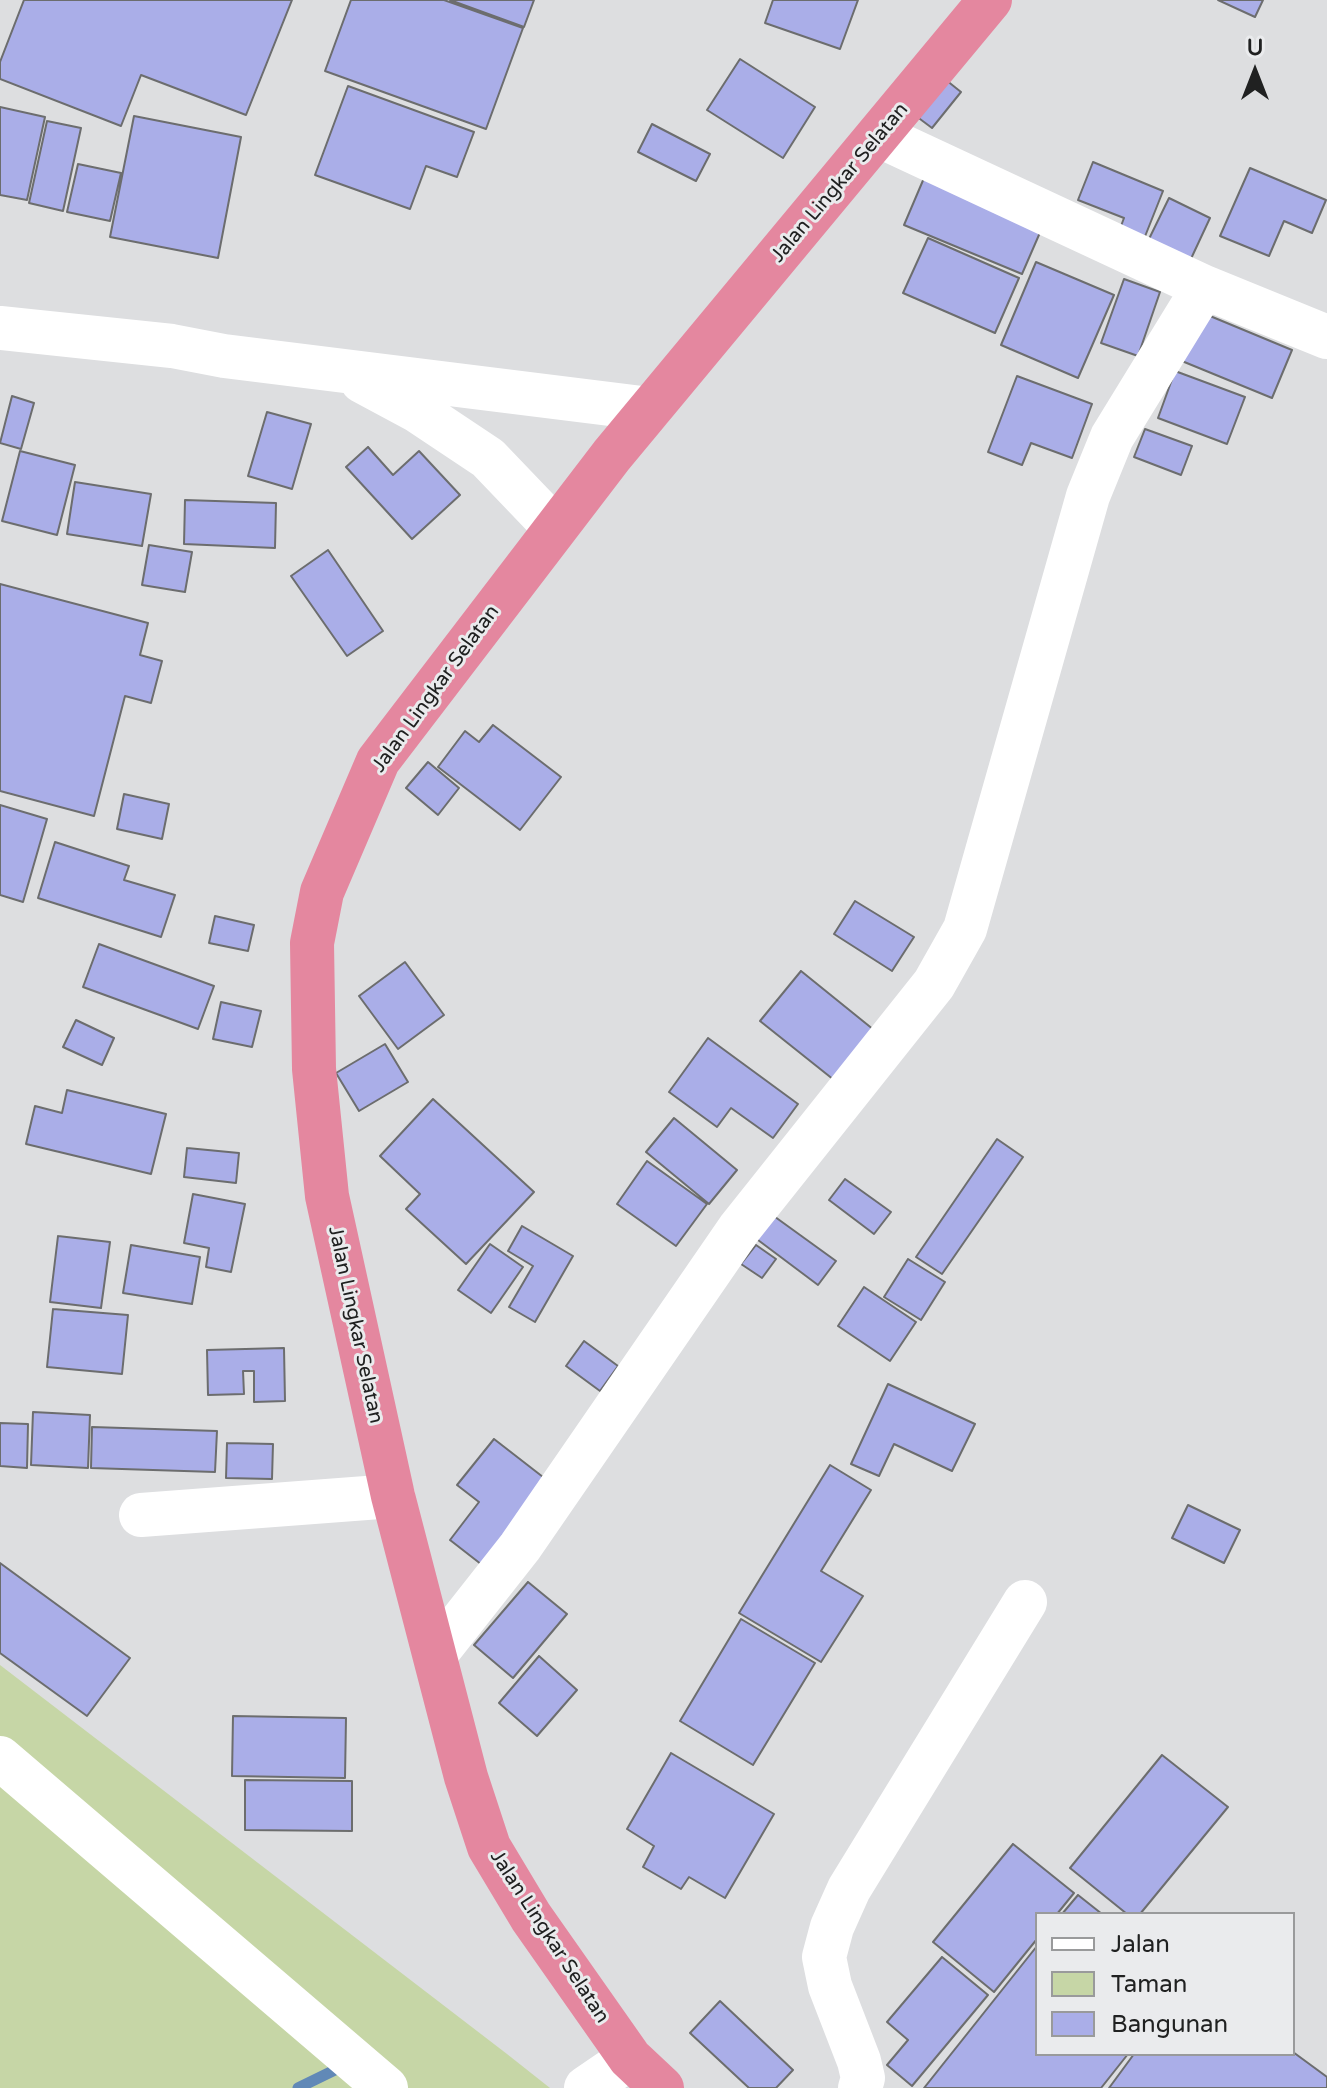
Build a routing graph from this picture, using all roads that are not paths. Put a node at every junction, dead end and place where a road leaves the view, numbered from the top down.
1 (990, 0) edge
2 (880, 136) junction
3 (1204, 287) junction
4 (0, 328) edge
5 (1327, 337) edge
6 (338, 368) junction
7 (650, 409) junction
8 (555, 528) junction
9 (393, 1496) junction
10 (141, 1515) dead end
11 (1025, 1602) dead end
12 (435, 1655) junction
13 (0, 1758) edge
14 (630, 2058) junction
15 (386, 2088) edge
16 (586, 2088) edge
17 (662, 2088) edge
18 (860, 2088) edge

1 - 2 highway, Jalan Lingkar Selatan
2 - 3 street
2 - 7 highway, Jalan Lingkar Selatan
3 - 5 street
3 - 12 street
4 - 6 street
6 - 7 street
6 - 8 street
7 - 8 highway, Jalan Lingkar Selatan
8 - 9 highway, Jalan Lingkar Selatan
9 - 10 street
9 - 12 highway, Jalan Lingkar Selatan
11 - 18 street
12 - 14 highway, Jalan Lingkar Selatan
13 - 15 street
14 - 16 street
14 - 17 highway, Jalan Lingkar Selatan

